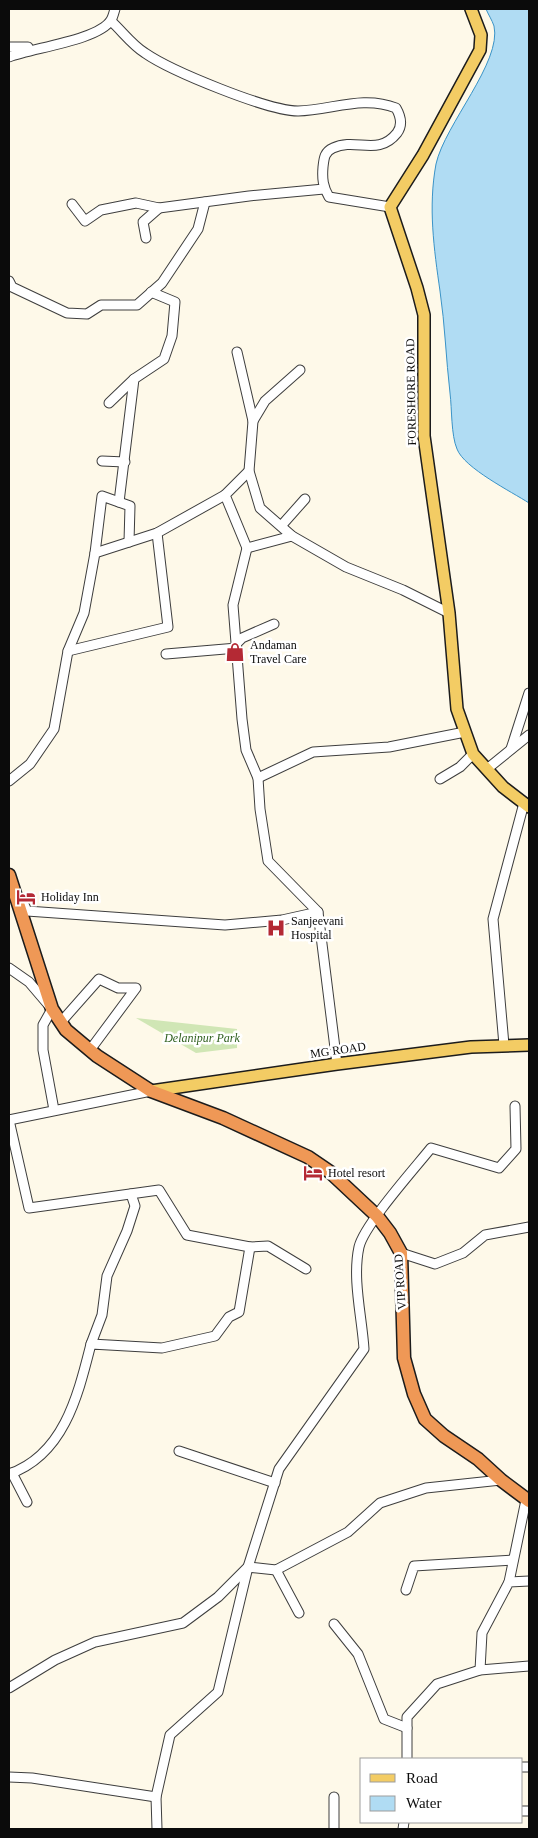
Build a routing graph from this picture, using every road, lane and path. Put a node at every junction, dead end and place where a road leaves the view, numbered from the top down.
1 (115, 9) edge
2 (471, 9) edge
3 (111, 21) junction
4 (9, 47) edge
5 (39, 47) junction
6 (9, 57) edge
7 (324, 189) junction
8 (205, 202) junction
9 (72, 204) dead end
10 (390, 207) junction
11 (159, 208) junction
12 (146, 238) dead end
13 (9, 281) edge
14 (151, 292) junction
15 (237, 352) dead end
16 (300, 370) dead end
17 (134, 379) junction
18 (109, 403) dead end
19 (253, 421) junction
20 (102, 461) dead end
21 (125, 462) junction
22 (249, 471) junction
23 (224, 495) junction
24 (305, 500) dead end
25 (119, 502) junction
26 (280, 526) junction
27 (157, 533) junction
28 (292, 536) junction
29 (129, 542) junction
30 (247, 548) junction
31 (96, 553) junction
32 (449, 613) junction
33 (274, 624) dead end
34 (237, 646) junction
35 (68, 651) junction
36 (166, 654) dead end
37 (529, 693) edge
38 (465, 732) junction
39 (529, 735) edge
40 (511, 749) junction
41 (473, 754) junction
42 (487, 769) junction
43 (258, 778) junction
44 (440, 779) dead end
45 (9, 781) edge
46 (527, 805) edge
47 (10, 880) edge
48 (318, 912) junction
49 (9, 968) edge
50 (52, 1009) junction
51 (61, 1022) junction
52 (504, 1045) junction
53 (529, 1045) edge
54 (90, 1050) junction
55 (337, 1064) junction
56 (151, 1091) junction
57 (515, 1106) dead end
58 (54, 1110) junction
59 (9, 1120) edge
60 (131, 1194) junction
61 (377, 1216) junction
62 (529, 1227) edge
63 (250, 1248) junction
64 (400, 1253) junction
65 (306, 1269) dead end
66 (91, 1344) junction
67 (179, 1451) dead end
68 (10, 1473) edge
69 (501, 1480) junction
70 (275, 1483) junction
71 (528, 1501) edge
72 (27, 1502) dead end
73 (513, 1560) junction
74 (248, 1567) junction
75 (276, 1570) junction
76 (529, 1581) edge
77 (509, 1582) junction
78 (406, 1590) dead end
79 (299, 1613) dead end
80 (334, 1624) dead end
81 (529, 1666) edge
82 (480, 1670) junction
83 (9, 1688) edge
84 (407, 1728) junction
85 (408, 1758) edge
86 (9, 1777) edge
87 (156, 1797) junction
88 (334, 1798) dead end
89 (157, 1829) edge
90 (334, 1829) edge

1 - 3 street
2 - 10 main road
3 - 5 street
3 - 7 street
4 - 5 street
5 - 6 street
7 - 8 street
7 - 10 street
8 - 11 street
8 - 14 street
9 - 11 street
10 - 32 main road, FORESHORE ROAD
11 - 12 street
13 - 14 street
14 - 17 street
15 - 19 street
16 - 19 street
17 - 18 street
17 - 21 street
19 - 22 street
20 - 21 street
21 - 25 street
22 - 23 street
22 - 26 street
23 - 27 street
23 - 30 street
24 - 26 street
25 - 29 street
25 - 31 street
26 - 28 street
27 - 29 street
27 - 35 street
28 - 30 street
28 - 32 street
29 - 31 street
30 - 34 street
31 - 35 street
32 - 38 main road, FORESHORE ROAD
33 - 34 street
34 - 36 street
34 - 43 street
35 - 45 street
37 - 40 street
38 - 41 main road, FORESHORE ROAD
38 - 43 street
39 - 40 street
40 - 42 street
41 - 42 main road, FORESHORE ROAD
41 - 44 street
42 - 46 main road, FORESHORE ROAD
43 - 48 street
46 - 52 street
47 - 48 street
47 - 50 highway, VIP ROAD
48 - 55 street
49 - 50 street
50 - 51 highway, VIP ROAD
50 - 58 street
51 - 54 highway, VIP ROAD
51 - 54 street
52 - 53 main road, MG ROAD
52 - 55 main road, MG ROAD
54 - 56 highway, VIP ROAD
55 - 56 main road, MG ROAD
56 - 58 street
56 - 61 highway, VIP ROAD
57 - 61 street
58 - 59 street
59 - 60 street
60 - 63 street
60 - 66 street
61 - 64 highway, VIP ROAD
61 - 70 street
62 - 64 street
63 - 65 street
63 - 66 street
64 - 69 highway, VIP ROAD
66 - 68 street
67 - 70 street
68 - 72 street
69 - 71 highway, VIP ROAD
69 - 75 street
70 - 74 street
71 - 73 street
73 - 77 street
73 - 78 street
74 - 75 street
74 - 83 street
74 - 87 street
75 - 79 street
76 - 77 street
77 - 82 street
80 - 84 street
81 - 82 street
82 - 84 street
84 - 85 street
86 - 87 street
87 - 89 street
88 - 90 street

